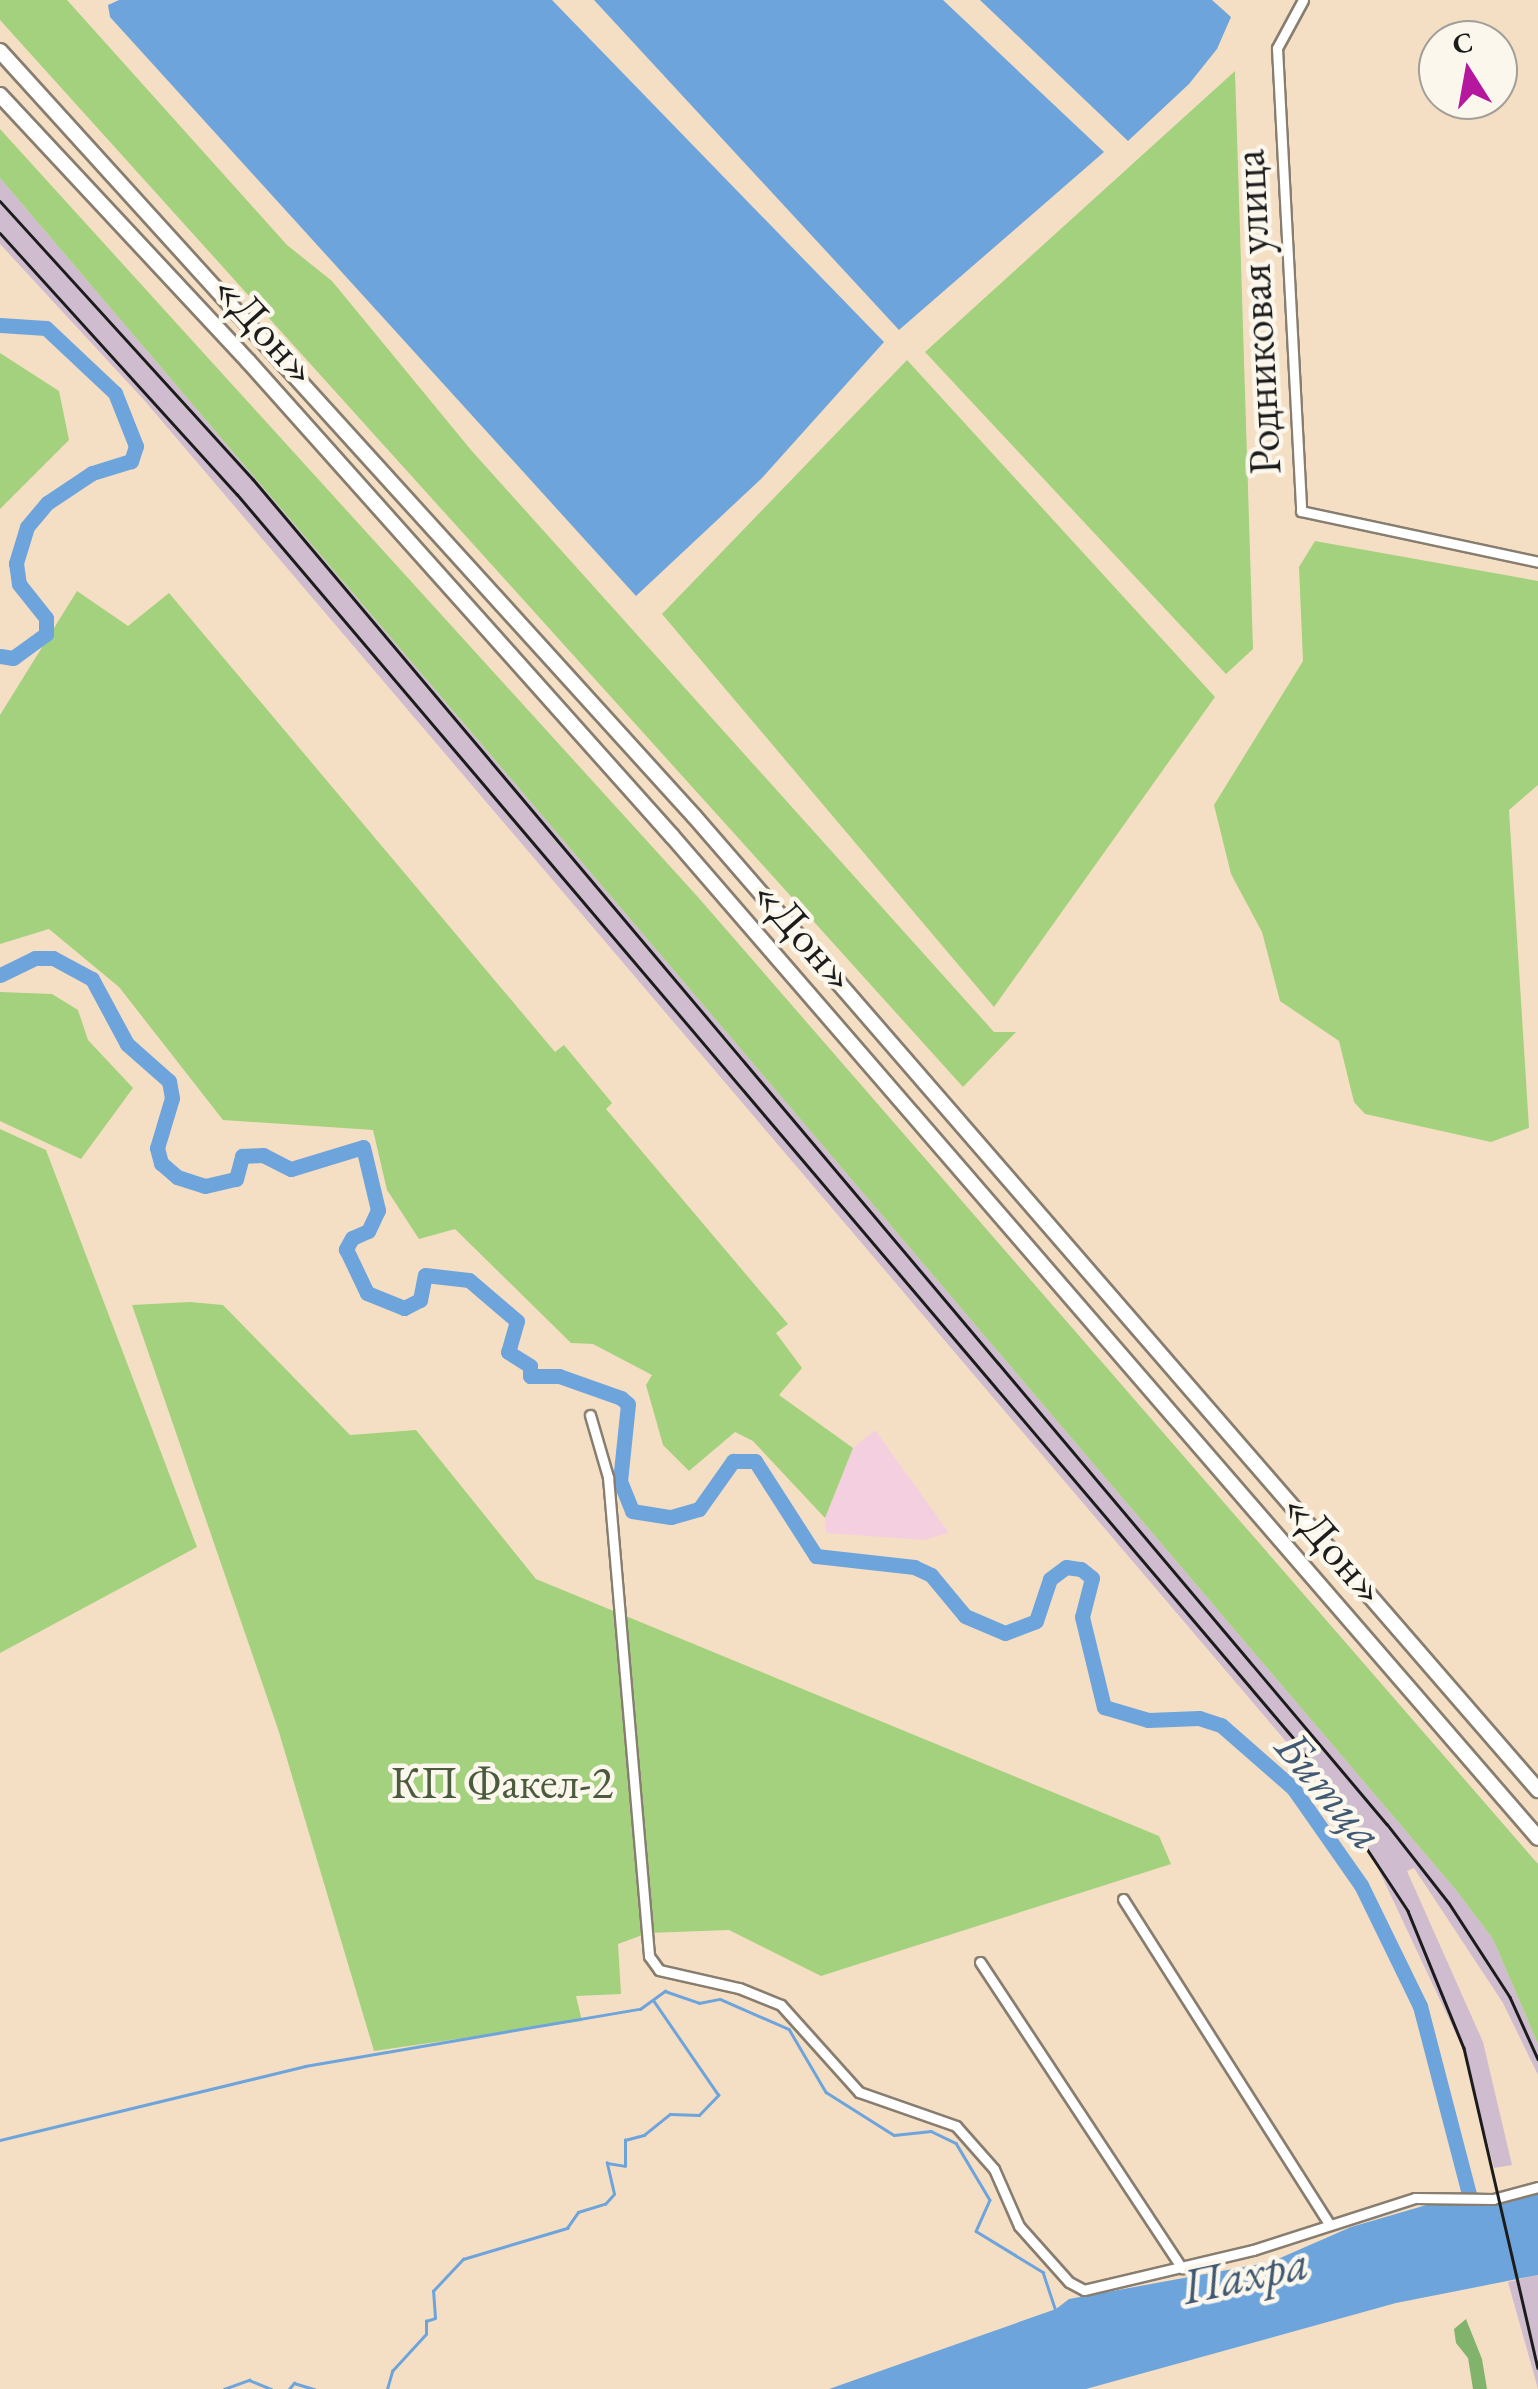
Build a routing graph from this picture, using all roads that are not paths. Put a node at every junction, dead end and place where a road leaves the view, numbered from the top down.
1 (1303, 0) edge
2 (0, 50) edge
3 (0, 95) edge
4 (1538, 562) edge
5 (590, 1415) dead end
6 (1538, 1790) edge
7 (1538, 1838) edge
8 (1123, 1898) dead end
9 (980, 1962) dead end
10 (1538, 2187) edge
11 (1329, 2223) junction
12 (1182, 2268) junction

1 - 4 street, Родниковая улица
2 - 6 highway, «Дон»
3 - 7 highway, «Дон»
5 - 12 street
8 - 11 street
9 - 12 street
10 - 11 street
11 - 12 street

